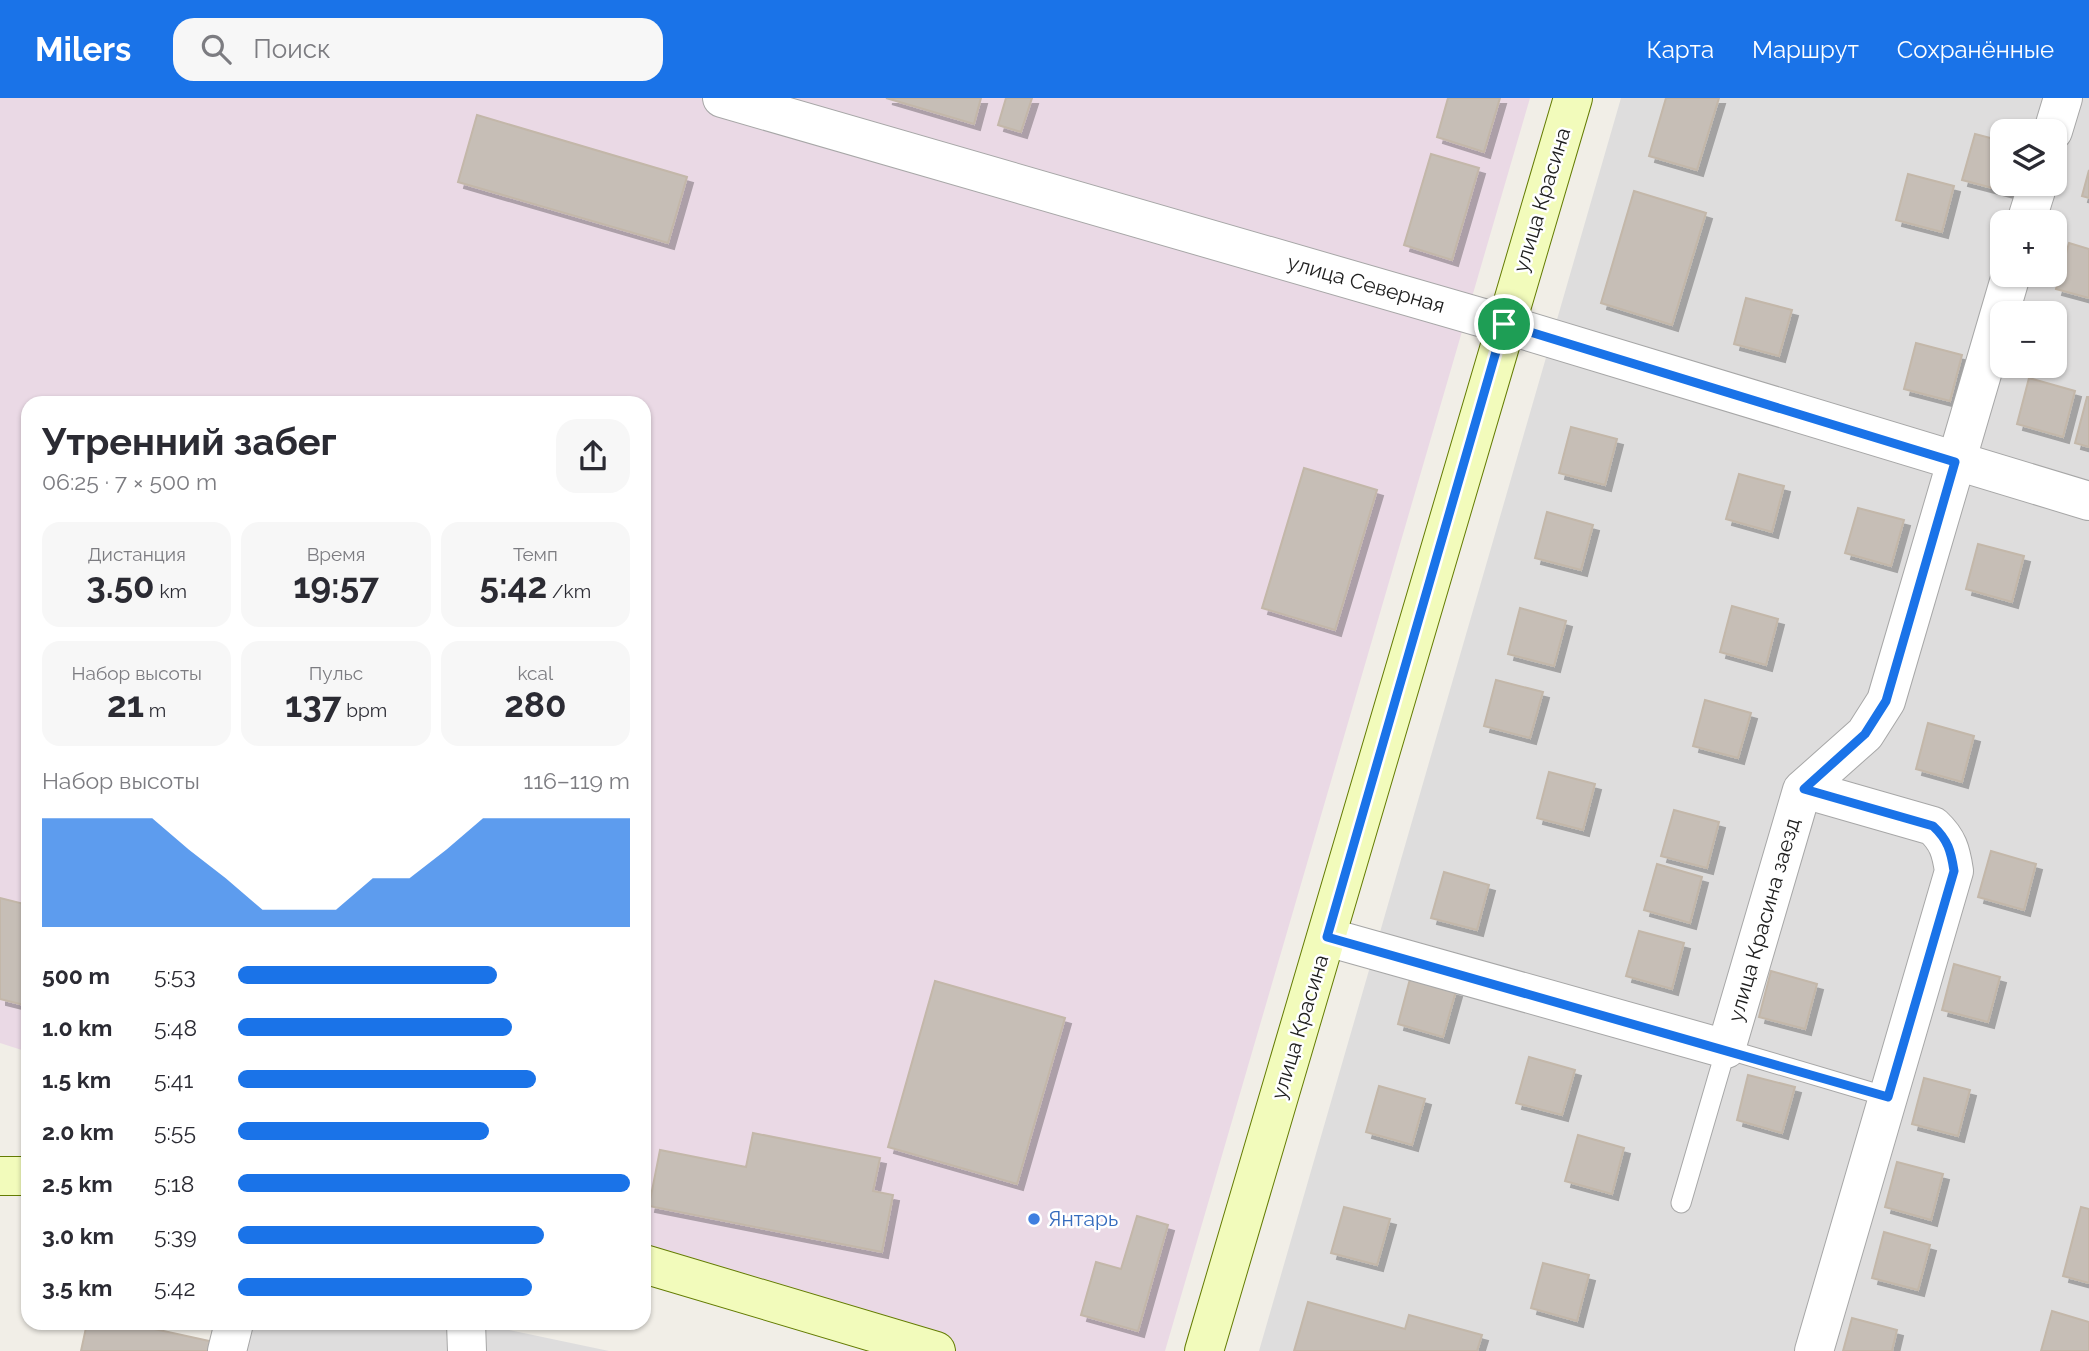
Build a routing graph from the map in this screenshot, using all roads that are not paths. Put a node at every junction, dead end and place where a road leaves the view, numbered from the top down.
1 (722, 98) edge
2 (1573, 98) edge
3 (2063, 98) edge
4 (2057, 119) edge
5 (2007, 287) edge
6 (1504, 324) junction
7 (1955, 462) junction
8 (2089, 501) edge
9 (1804, 789) junction
10 (1327, 937) junction
11 (1726, 1049) junction
12 (1888, 1097) junction
13 (0, 1176) edge
14 (21, 1176) edge
15 (1681, 1203) dead end
16 (651, 1266) edge
17 (232, 1330) edge
18 (466, 1330) edge
19 (226, 1351) edge
20 (467, 1351) edge
21 (936, 1351) edge
22 (1205, 1351) edge
23 (1814, 1351) edge

1 - 6 street, улица Северная
2 - 6 street, улица Красина
3 - 4 street
5 - 7 street
6 - 7 street, улица Северная
6 - 10 street, улица Красина
7 - 8 street, улица Северная
7 - 9 street
9 - 11 street, улица Красина заезд
9 - 12 street
10 - 11 street, улица Красина заезд
10 - 22 street, улица Красина
11 - 12 lane
11 - 15 lane
12 - 23 street
13 - 14 street
16 - 21 street
17 - 19 street
18 - 20 street

